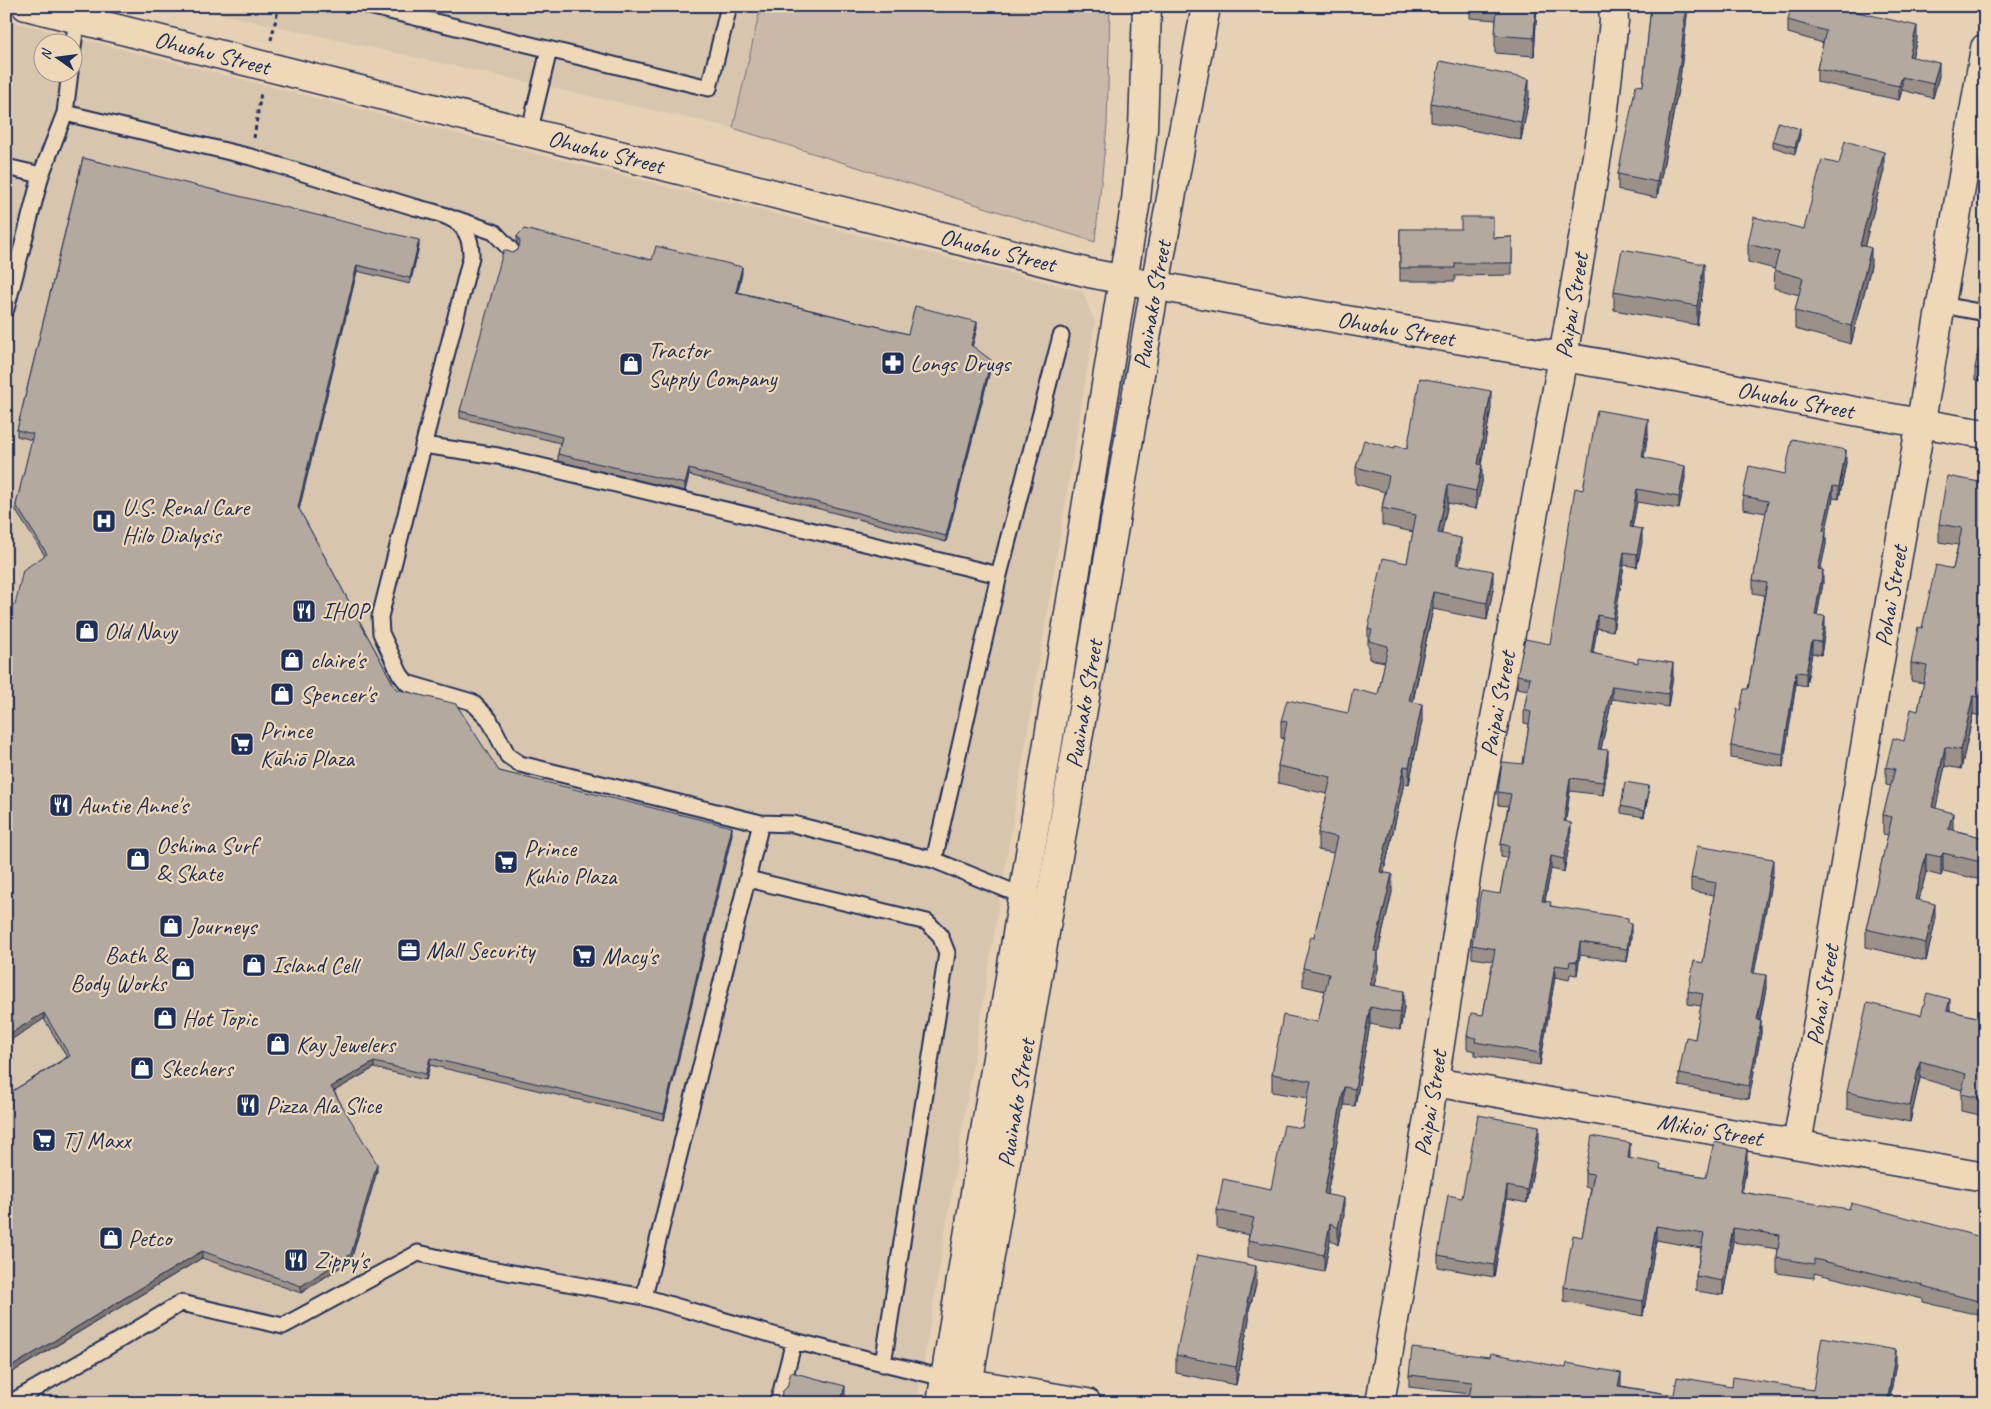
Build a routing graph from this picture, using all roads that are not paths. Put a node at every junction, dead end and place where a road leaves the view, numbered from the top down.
1 (26, 6) edge
2 (369, 6) edge
3 (729, 6) edge
4 (1147, 6) edge
5 (1206, 6) edge
6 (1613, 6) edge
7 (80, 12) edge
8 (76, 32) edge
9 (1985, 48) edge
10 (549, 50) junction
11 (69, 82) edge
12 (65, 113) junction
13 (529, 133) junction
14 (6, 167) edge
15 (41, 175) junction
16 (450, 217) junction
17 (511, 250) edge
18 (1124, 280) junction
19 (1155, 286) junction
20 (1942, 305) junction
21 (6, 309) edge
22 (1985, 313) edge
23 (1061, 336) dead end
24 (1562, 357) junction
25 (1920, 423) junction
26 (1985, 434) edge
27 (423, 445) junction
28 (998, 575) junction
29 (761, 823) junction
30 (934, 860) junction
31 (748, 879) junction
32 (1023, 895) junction
33 (1050, 906) junction
34 (1434, 1082) junction
35 (1797, 1144) junction
36 (1985, 1177) edge
37 (644, 1298) junction
38 (794, 1340) junction
39 (883, 1364) junction
40 (954, 1392) edge
41 (10, 1403) edge
42 (778, 1403) edge
43 (1087, 1403) edge
44 (1380, 1403) edge

1 - 7 street, Ohuohu Street
2 - 10 lane
3 - 10 lane
4 - 18 street, Puainako Street
5 - 19 street, Puainako Street
6 - 24 street, Paipai Street
7 - 8 lane
7 - 13 street, Ohuohu Street
9 - 20 street, Pohai Street
10 - 13 lane
11 - 12 lane
12 - 15 lane
12 - 16 lane
13 - 18 street, Ohuohu Street
14 - 15 lane
15 - 21 lane
16 - 17 lane
16 - 27 lane
18 - 19 street, Ohuohu Street
18 - 32 street, Puainako Street
19 - 24 street, Ohuohu Street
19 - 33 street, Puainako Street
20 - 22 lane
20 - 25 street, Pohai Street
23 - 28 lane
24 - 25 street, Ohuohu Street
24 - 34 street, Paipai Street
25 - 26 street, Ohuohu Street
25 - 35 street, Pohai Street
27 - 28 lane
27 - 29 lane
28 - 30 lane
29 - 30 lane
29 - 31 lane
30 - 32 lane
31 - 37 lane
31 - 39 lane
32 - 33 lane
32 - 40 street, Puainako Street
33 - 40 street, Puainako Street
34 - 35 street, Mikioi Street
34 - 44 street, Paipai Street
35 - 36 street, Mikioi Street
37 - 38 lane
37 - 41 lane
38 - 39 lane
38 - 42 lane
39 - 40 lane
40 - 43 street

